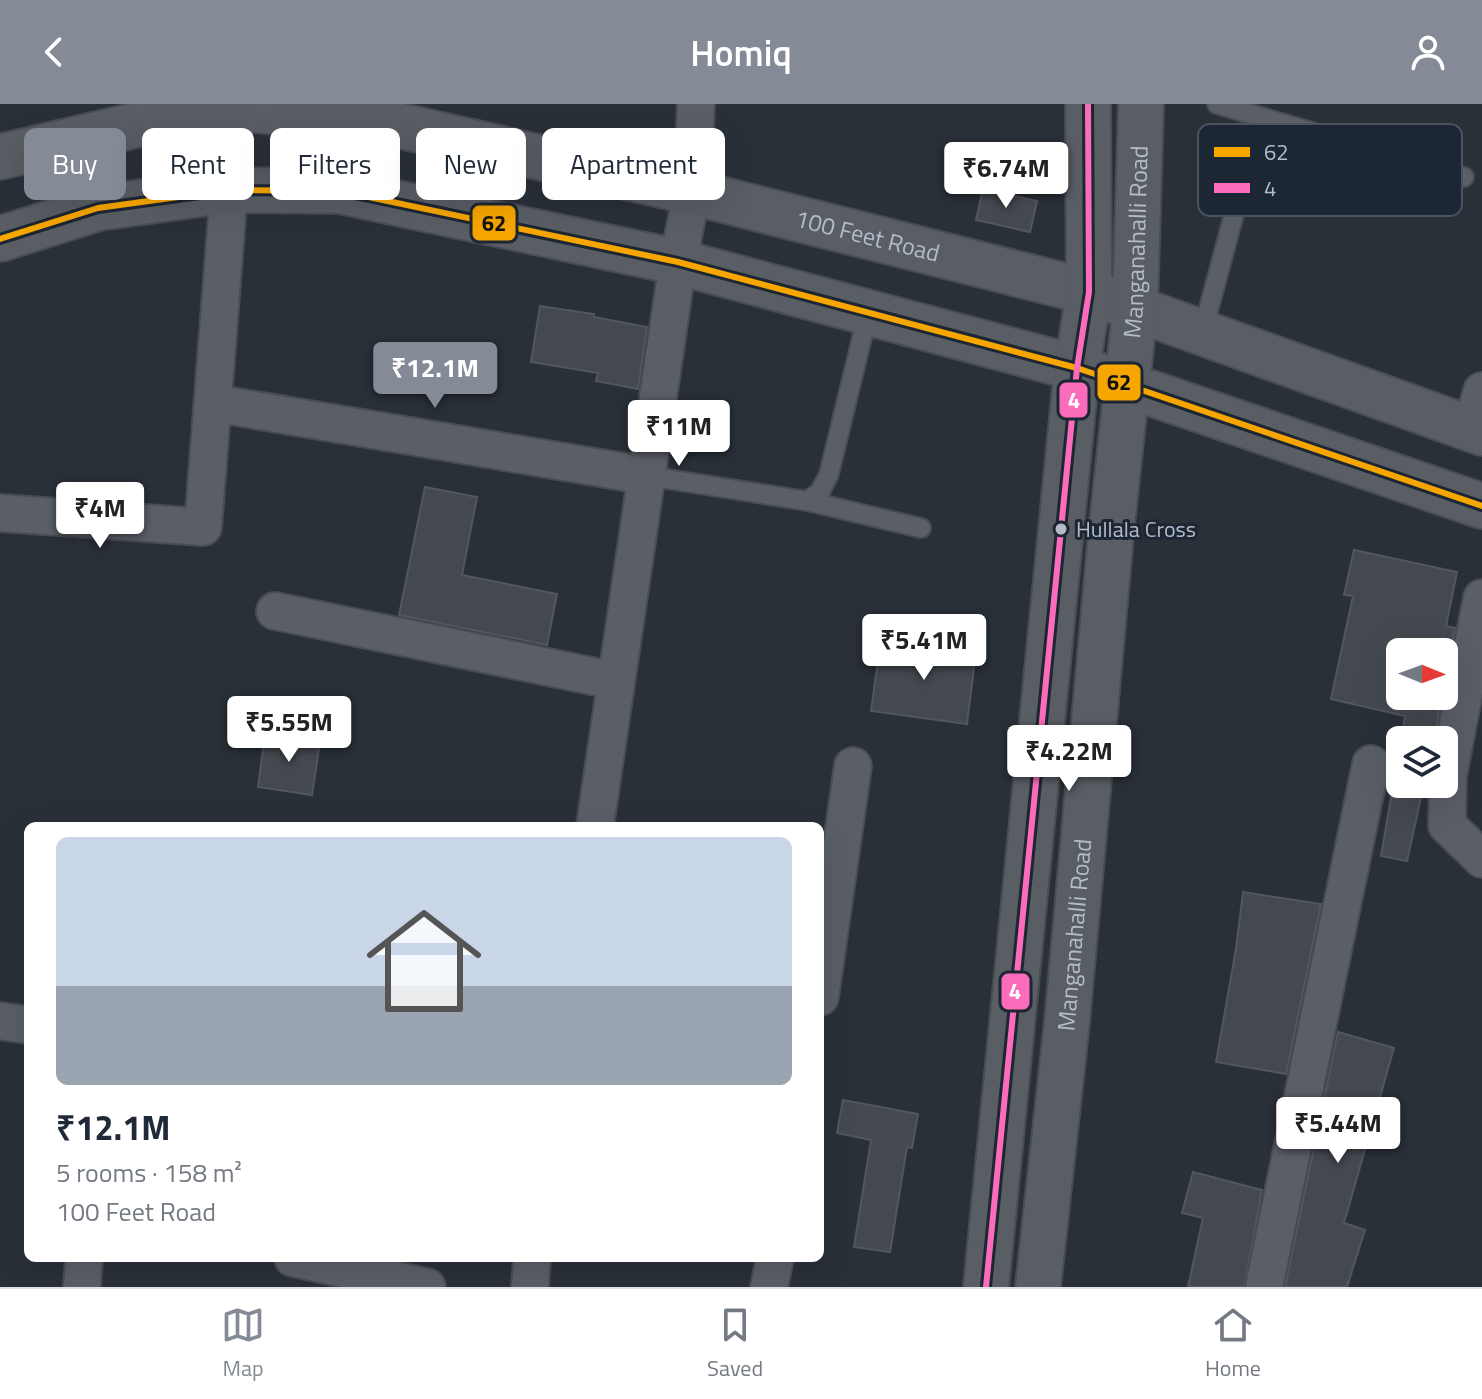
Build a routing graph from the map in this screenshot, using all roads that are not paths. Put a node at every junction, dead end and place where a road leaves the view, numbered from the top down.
1 (696, 104) edge
2 (1088, 104) edge
3 (1141, 104) edge
4 (1217, 104) edge
5 (379, 112) edge
6 (1260, 117) junction
7 (1258, 124) edge
8 (1284, 124) edge
9 (695, 128) edge
10 (542, 154) edge
11 (0, 157) edge
12 (254, 190) edge
13 (156, 200) edge
14 (228, 200) edge
15 (690, 200) edge
16 (724, 200) edge
17 (1234, 216) edge
18 (0, 239) edge
19 (678, 262) junction
20 (1089, 292) junction
21 (1135, 310) junction
22 (868, 313) junction
23 (1202, 334) junction
24 (1077, 368) junction
25 (1126, 383) junction
26 (213, 403) junction
27 (1478, 418) edge
28 (648, 476) junction
29 (807, 501) junction
30 (1482, 506) edge
31 (0, 513) edge
32 (921, 528) dead end
33 (1482, 598) edge
34 (275, 611) dead end
35 (616, 681) junction
36 (1371, 764) dead end
37 (853, 766) dead end
38 (596, 822) edge
39 (1482, 859) edge
40 (824, 969) edge
41 (0, 1021) edge
42 (24, 1024) edge
43 (84, 1262) edge
44 (311, 1262) edge
45 (532, 1262) edge
46 (774, 1262) edge
47 (82, 1287) edge
48 (427, 1287) edge
49 (530, 1287) edge
50 (769, 1287) edge
51 (986, 1287) edge
52 (1038, 1287) edge
53 (1264, 1287) edge

1 - 9 street
2 - 20 main road, Manganahalli Road
3 - 21 main road, Manganahalli Road
4 - 6 lane
5 - 10 main road, 100 Feet Road
5 - 11 main road, 100 Feet Road
6 - 7 lane
6 - 8 lane
12 - 19 main road
13 - 18 main road
14 - 26 street
15 - 19 street
16 - 20 main road, 100 Feet Road
17 - 23 lane
19 - 22 main road
19 - 28 street
20 - 21 main road, 100 Feet Road
20 - 24 main road, Manganahalli Road
21 - 23 main road, 100 Feet Road
21 - 25 main road, Manganahalli Road
22 - 24 main road
22 - 29 lane
23 - 27 main road, 100 Feet Road
24 - 25 main road
24 - 51 main road, Manganahalli Road
25 - 30 main road
25 - 52 main road, Manganahalli Road
26 - 28 street
26 - 31 street
28 - 29 lane
28 - 35 street
29 - 32 lane
33 - 39 street
34 - 35 street
35 - 38 street
36 - 53 street
37 - 40 street
41 - 42 street
43 - 47 street
44 - 48 street
45 - 49 street
46 - 50 street

